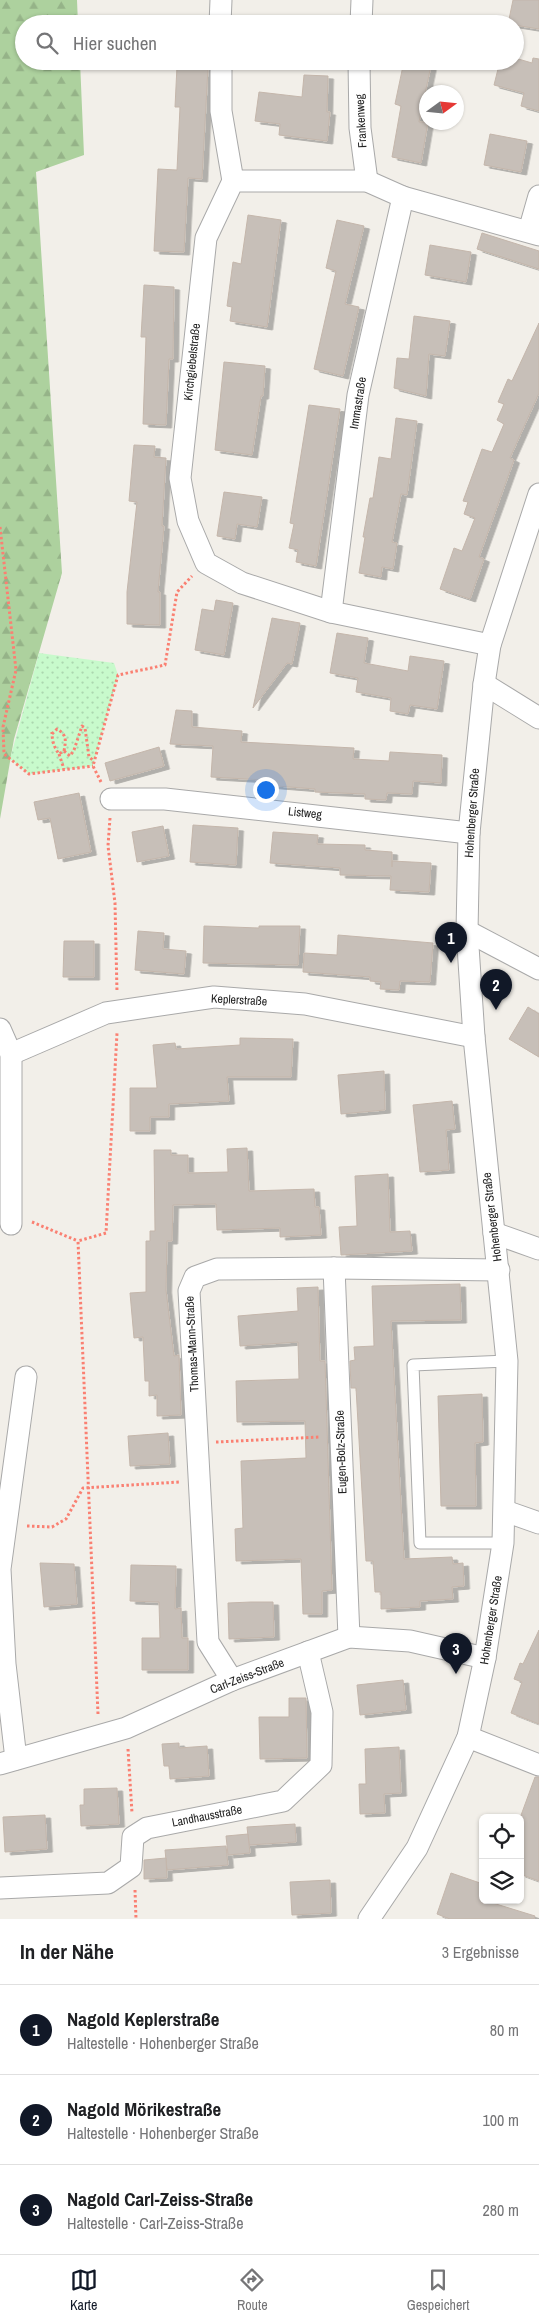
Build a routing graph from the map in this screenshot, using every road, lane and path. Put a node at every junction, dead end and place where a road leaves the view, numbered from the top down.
1 (221, 0) edge
2 (362, 0) edge
3 (220, 15) edge
4 (361, 15) edge
5 (221, 70) edge
6 (359, 70) edge
7 (367, 180) junction
8 (233, 181) junction
9 (539, 196) edge
10 (403, 197) junction
11 (534, 233) edge
12 (539, 494) edge
13 (0, 527) edge
14 (195, 573) dead end
15 (331, 612) junction
16 (490, 646) junction
17 (484, 684) junction
18 (539, 718) edge
19 (64, 751) junction
20 (59, 754) junction
21 (94, 761) junction
22 (93, 766) junction
23 (64, 769) junction
24 (108, 793) junction
25 (469, 833) junction
26 (467, 931) junction
27 (539, 969) edge
28 (118, 1012) junction
29 (0, 1029) edge
30 (474, 1037) junction
31 (11, 1054) junction
32 (11, 1219) joint
33 (494, 1233) junction
34 (78, 1241) junction
35 (539, 1249) edge
36 (334, 1268) junction
37 (499, 1270) junction
38 (506, 1360) junction
39 (26, 1377) dead end
40 (341, 1436) junction
41 (197, 1443) junction
42 (200, 1481) junction
43 (89, 1487) junction
44 (505, 1511) junction
45 (539, 1522) edge
46 (6, 1525) junction
47 (503, 1543) junction
48 (348, 1637) junction
49 (308, 1652) junction
50 (485, 1658) junction
51 (232, 1680) junction
52 (126, 1728) junction
53 (99, 1735) junction
54 (468, 1737) junction
55 (8, 1761) edge
56 (539, 1764) edge
57 (133, 1837) junction
58 (0, 1888) edge
59 (371, 1918) edge

1 - 3 street
2 - 4 street
5 - 8 street
6 - 7 street, Frankenweg
7 - 8 street
7 - 10 street
8 - 15 street, Kirchgiebelstraße
9 - 11 street
10 - 11 street
10 - 15 street, Immastraße
12 - 16 street, Hohenberger Straße
13 - 23 path
14 - 21 path
15 - 16 street, Kirchgiebelstraße
16 - 17 street, Hohenberger Straße
17 - 18 street
17 - 25 street, Hohenberger Straße
19 - 20 path
19 - 20 path
19 - 21 path
20 - 23 path
21 - 22 path
22 - 23 path
22 - 24 path
24 - 25 street, Listweg
24 - 28 path
25 - 26 street, Hohenberger Straße
26 - 27 street
26 - 30 street, Hohenberger Straße
28 - 30 street, Keplerstraße
28 - 31 street, Keplerstraße
28 - 34 path
29 - 31 street
30 - 33 street, Hohenberger Straße
31 - 32 street
32 - 34 path
33 - 35 street
33 - 37 street, Hohenberger Straße
34 - 43 path
36 - 37 street, Thomas-Mann-Straße
36 - 40 street, Eugen-Bolz-Straße
36 - 41 street, Thomas-Mann-Straße
37 - 38 street, Hohenberger Straße
38 - 44 street, Hohenberger Straße
38 - 47 lane
39 - 46 street, Carl-Zeiss-Straße
40 - 41 path
40 - 48 street, Eugen-Bolz-Straße
41 - 42 street, Thomas-Mann-Straße
42 - 43 path
42 - 51 street, Thomas-Mann-Straße
43 - 46 path
43 - 53 path
44 - 45 street
44 - 47 street, Hohenberger Straße
46 - 55 street, Carl-Zeiss-Straße
47 - 50 street, Hohenberger Straße
48 - 49 street, Carl-Zeiss-Straße
48 - 50 street, Carl-Zeiss-Straße
49 - 51 street, Carl-Zeiss-Straße
49 - 57 street, Landhausstraße
50 - 54 street, Hohenberger Straße
51 - 52 street, Carl-Zeiss-Straße
52 - 53 street, Carl-Zeiss-Straße
52 - 57 path
53 - 55 street, Carl-Zeiss-Straße
54 - 56 street
54 - 59 street, Hohenberger Straße
57 - 58 street

